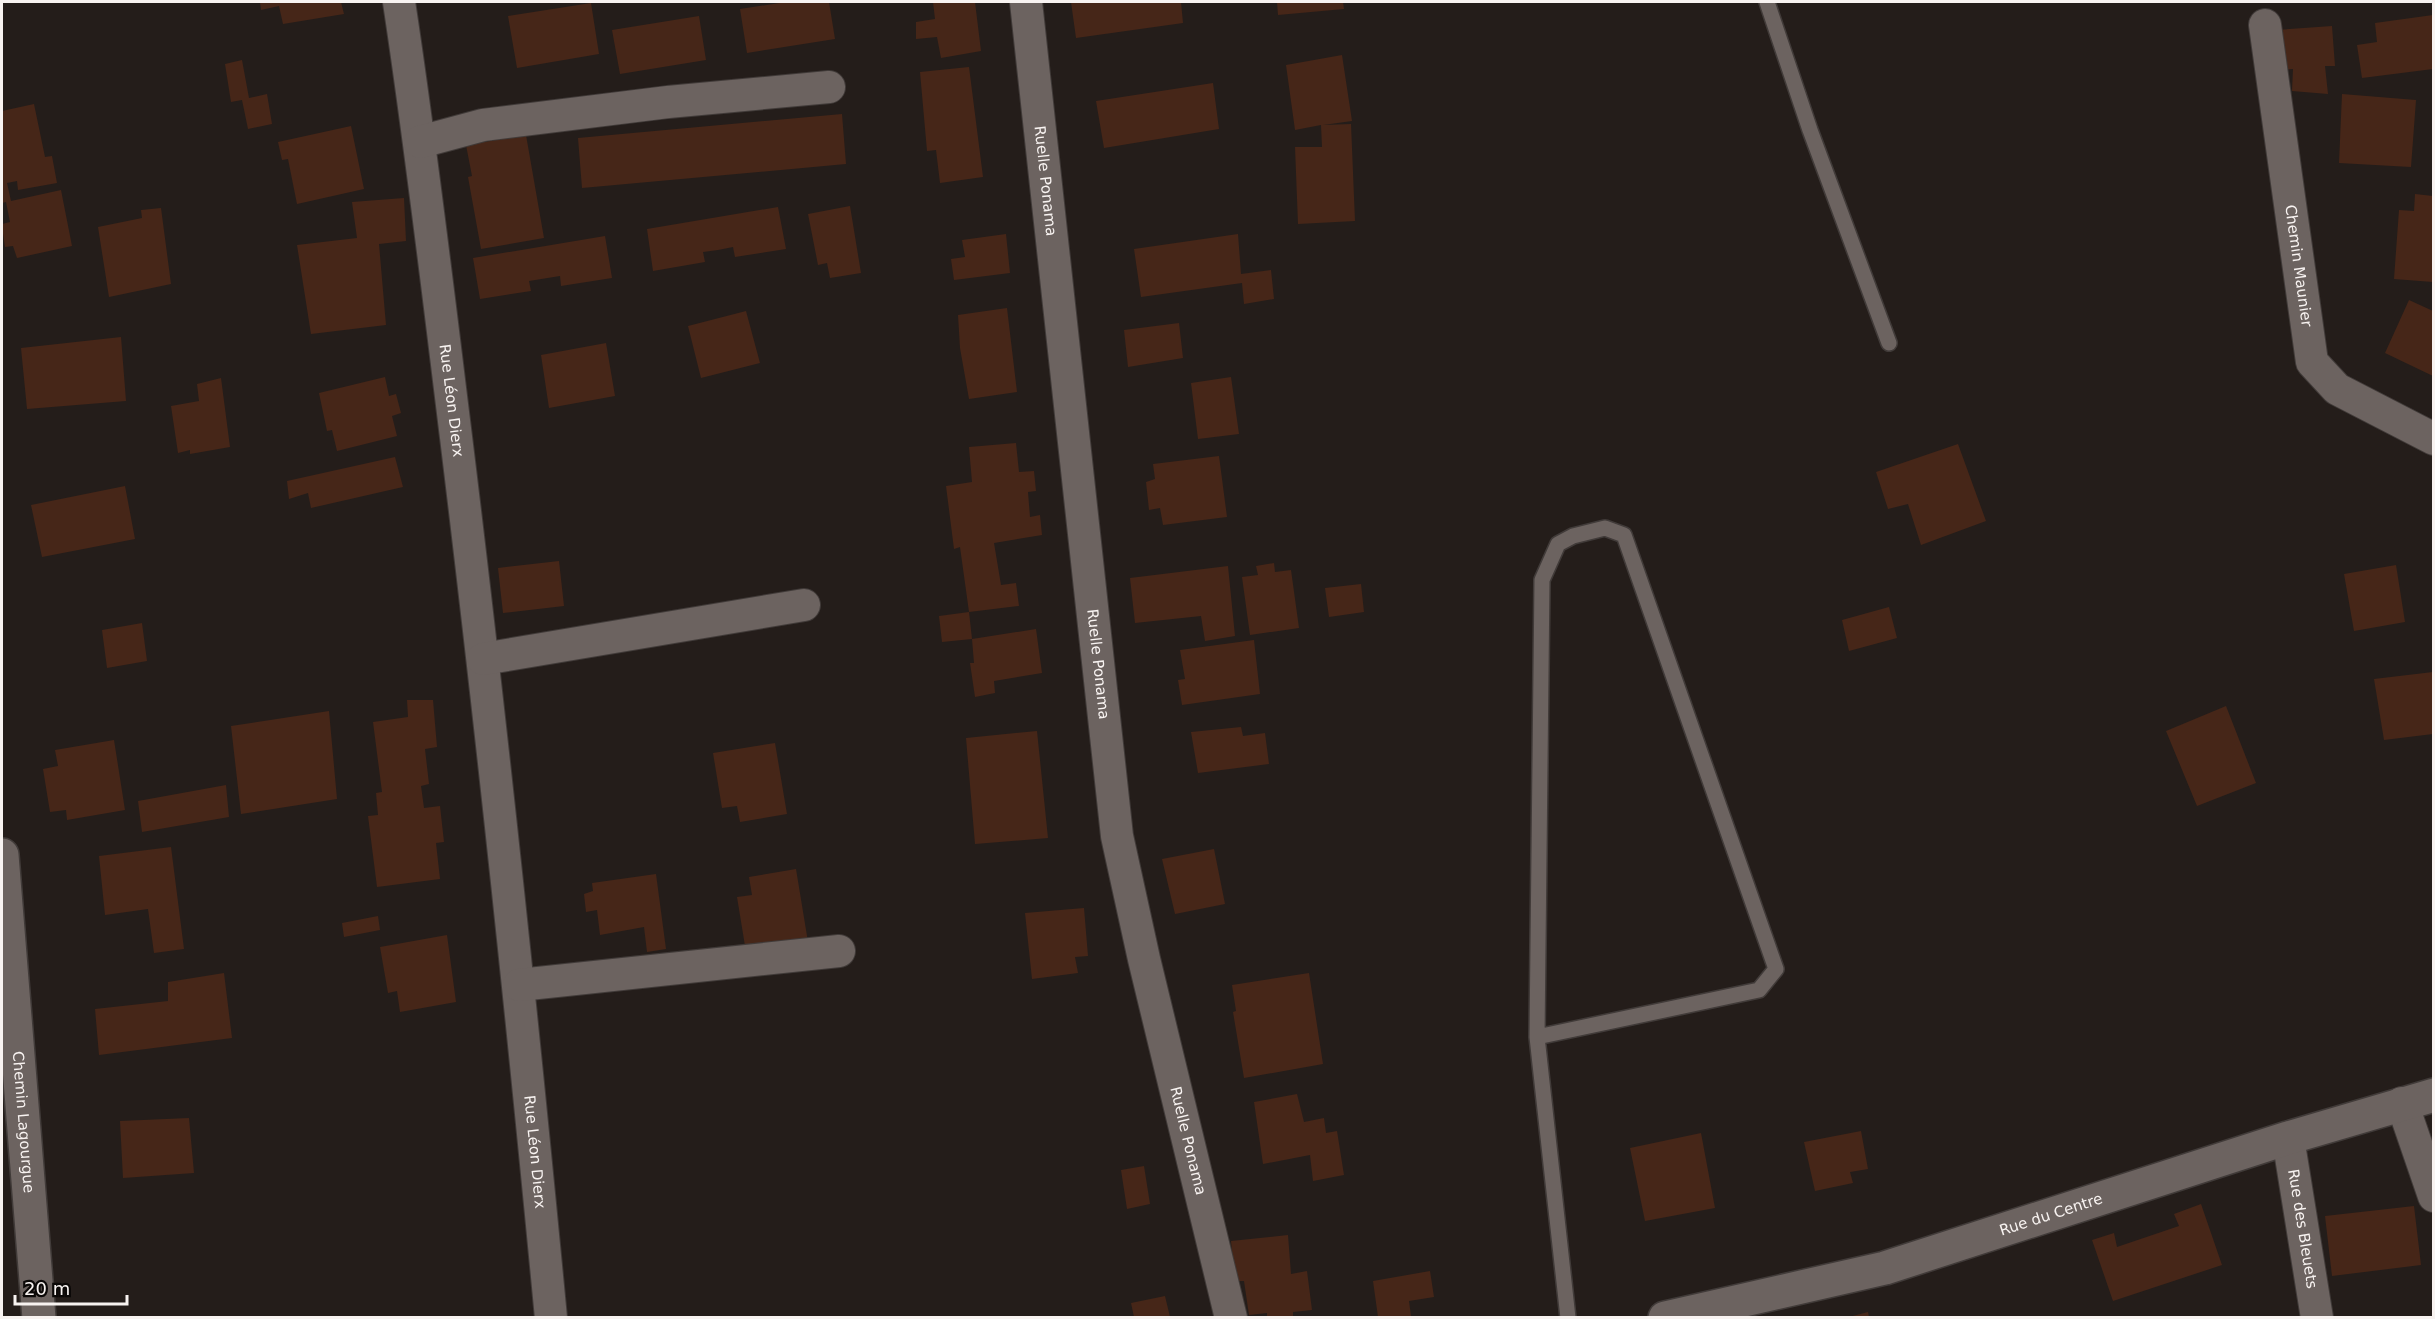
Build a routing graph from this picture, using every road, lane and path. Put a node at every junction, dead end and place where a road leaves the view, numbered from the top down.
1 (399, 2) edge
2 (1026, 2) edge
3 (1767, 2) edge
4 (2265, 25) dead end
5 (829, 87) dead end
6 (420, 142) junction
7 (1889, 342) dead end
8 (2433, 439) edge
9 (804, 605) dead end
10 (483, 659) junction
11 (2, 855) edge
12 (839, 951) dead end
13 (519, 986) junction
14 (1537, 1037) junction
15 (2433, 1095) edge
16 (2402, 1103) junction
17 (2288, 1138) junction
18 (2433, 1196) edge
19 (39, 1317) edge
20 (551, 1317) edge
21 (1231, 1317) edge
22 (1568, 1317) edge
23 (1665, 1317) edge
24 (2317, 1317) edge

1 - 6 street, Rue Léon Dierx
2 - 21 street, Ruelle Ponama
3 - 7 lane
4 - 8 street, Chemin Maunier
5 - 6 street
6 - 10 street, Rue Léon Dierx
9 - 10 street
10 - 13 street, Rue Léon Dierx
11 - 19 street, Chemin Lagourgue
12 - 13 street
13 - 20 street, Rue Léon Dierx
14 - 14 lane
14 - 22 lane
15 - 16 street, Rue du Centre
16 - 17 street, Rue du Centre
16 - 18 street
17 - 23 street, Rue du Centre
17 - 24 street, Rue des Bleuets

